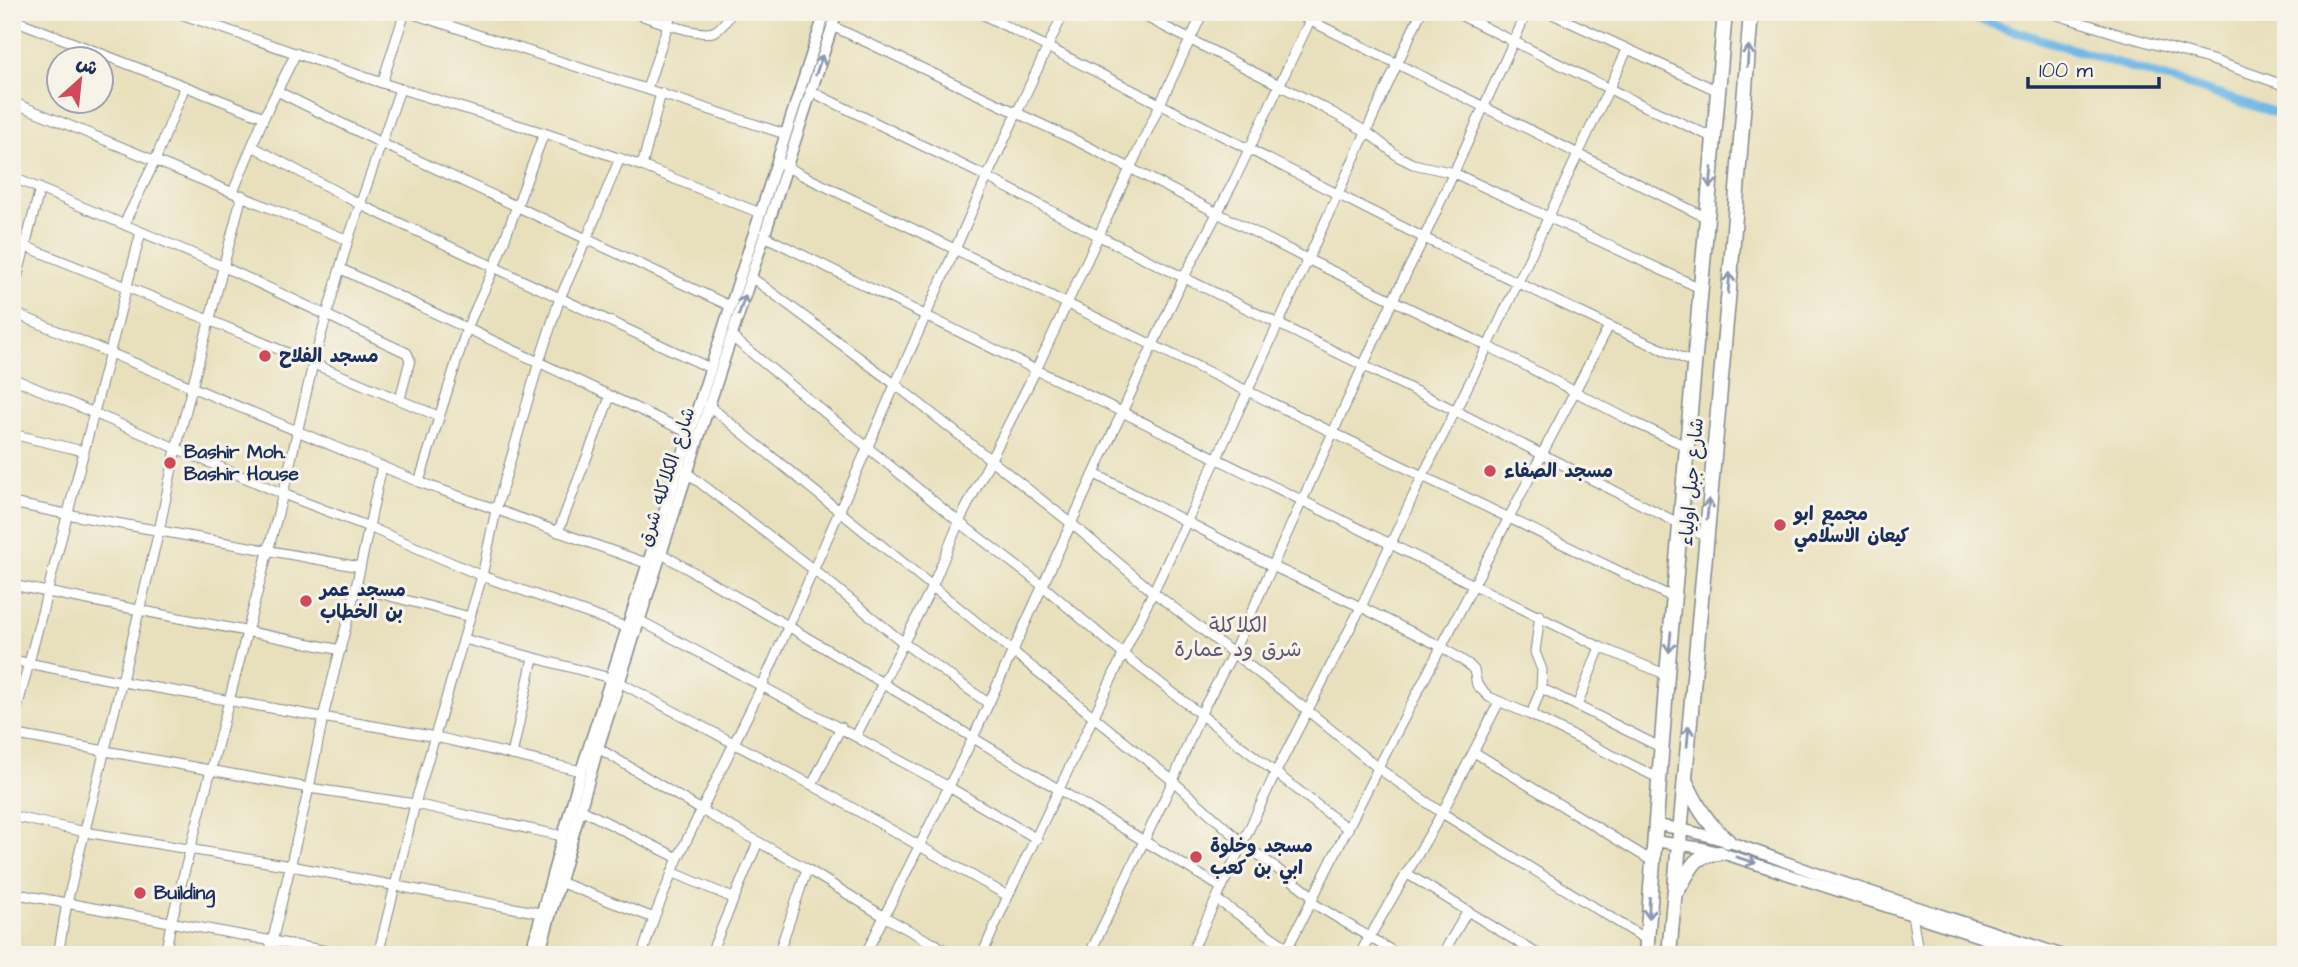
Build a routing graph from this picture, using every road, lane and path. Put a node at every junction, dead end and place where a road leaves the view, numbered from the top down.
1 (175, 12) edge
2 (406, 12) edge
3 (632, 12) edge
4 (672, 12) edge
5 (732, 12) edge
6 (825, 12) edge
7 (837, 12) edge
8 (978, 12) edge
9 (1064, 12) edge
10 (1136, 12) edge
11 (1203, 12) edge
12 (1293, 12) edge
13 (1421, 12) edge
14 (1454, 12) edge
15 (1527, 12) edge
16 (1548, 12) edge
17 (1751, 12) edge
18 (2048, 12) edge
19 (1722, 13) edge
20 (1312, 16) edge
21 (12, 19) edge
22 (668, 24) junction
23 (832, 26) junction
24 (1190, 40) junction
25 (1513, 42) junction
26 (1048, 48) junction
27 (1627, 50) junction
28 (296, 53) junction
29 (1397, 65) junction
30 (383, 83) junction
31 (1280, 85) junction
32 (186, 86) junction
33 (2286, 86) edge
34 (400, 89) junction
35 (647, 89) junction
36 (1609, 89) junction
37 (278, 91) junction
38 (810, 91) junction
39 (1718, 91) junction
40 (661, 93) junction
41 (12, 102) edge
42 (1160, 104) junction
43 (1483, 107) junction
44 (1018, 113) junction
45 (264, 117) junction
46 (1367, 131) junction
47 (544, 133) junction
48 (785, 134) junction
49 (1714, 138) junction
50 (383, 144) junction
51 (252, 146) junction
52 (1249, 150) junction
53 (1578, 154) junction
54 (620, 158) junction
55 (155, 161) junction
56 (782, 163) junction
57 (642, 166) junction
58 (1129, 167) junction
59 (1454, 173) junction
60 (12, 177) edge
61 (987, 177) junction
62 (40, 188) junction
63 (238, 193) junction
64 (1338, 195) junction
65 (361, 205) junction
66 (517, 207) junction
67 (1218, 213) junction
68 (760, 214) junction
69 (1548, 217) junction
70 (1707, 218) junction
71 (124, 224) junction
72 (141, 232) junction
73 (1097, 235) junction
74 (764, 236) junction
75 (587, 238) junction
76 (1424, 238) junction
77 (348, 240) junction
78 (12, 241) edge
79 (26, 247) junction
80 (956, 249) junction
81 (1307, 259) junction
82 (224, 267) junction
83 (494, 268) junction
84 (341, 270) junction
85 (1184, 276) junction
86 (751, 277) junction
87 (1518, 281) junction
88 (125, 287) junction
89 (1702, 289) junction
90 (560, 298) junction
91 (12, 299) edge
92 (1393, 300) junction
93 (1067, 303) junction
94 (730, 306) junction
95 (1700, 306) junction
96 (1727, 310) junction
97 (12, 312) edge
98 (328, 315) junction
99 (925, 317) junction
100 (209, 320) junction
101 (1278, 323) junction
102 (1609, 326) junction
103 (467, 328) junction
104 (732, 337) junction
105 (1154, 345) junction
106 (1488, 346) junction
107 (109, 352) junction
108 (539, 362) junction
109 (313, 364) junction
110 (1696, 364) junction
111 (1363, 366) junction
112 (709, 368) junction
113 (1036, 370) junction
114 (12, 378) edge
115 (192, 385) junction
116 (896, 385) junction
117 (1247, 392) junction
118 (1575, 392) junction
119 (610, 397) junction
120 (400, 399) junction
121 (708, 405) junction
122 (1456, 411) junction
123 (95, 412) junction
124 (1123, 414) junction
125 (438, 415) junction
126 (298, 431) junction
127 (689, 433) junction
128 (1333, 433) junction
129 (12, 434) edge
130 (866, 447) junction
131 (1688, 447) junction
132 (176, 449) junction
133 (83, 451) junction
134 (1540, 454) junction
135 (1217, 458) junction
136 (991, 461) junction
137 (382, 466) junction
138 (686, 472) junction
139 (1095, 474) junction
140 (1423, 475) junction
141 (419, 482) junction
142 (282, 494) junction
143 (1302, 500) junction
144 (12, 503) edge
145 (496, 510) junction
146 (839, 510) junction
147 (66, 514) junction
148 (1508, 517) junction
149 (960, 522) junction
150 (1187, 522) junction
151 (1072, 524) junction
152 (1681, 525) junction
153 (369, 527) junction
154 (159, 531) junction
155 (558, 532) junction
156 (1706, 537) junction
157 (1391, 544) junction
158 (267, 551) junction
159 (660, 553) junction
160 (646, 564) junction
161 (1272, 566) junction
162 (360, 567) junction
163 (814, 570) junction
164 (482, 576) junction
165 (1475, 584) junction
166 (12, 585) edge
167 (1043, 586) junction
168 (356, 587) junction
169 (932, 587) junction
170 (1152, 591) junction
171 (47, 593) junction
172 (1674, 598) junction
173 (1361, 607) junction
174 (139, 609) junction
175 (1540, 615) junction
176 (470, 617) junction
177 (639, 620) junction
178 (788, 626) junction
179 (626, 627) junction
180 (247, 631) junction
181 (464, 639) junction
182 (905, 644) junction
183 (1600, 646) junction
184 (1442, 647) junction
185 (341, 650) junction
186 (1011, 650) junction
187 (1233, 653) junction
188 (1123, 654) junction
189 (533, 658) junction
190 (12, 660) edge
191 (29, 662) junction
192 (1667, 675) junction
193 (615, 680) junction
194 (123, 682) junction
195 (763, 684) junction
196 (884, 685) junction
197 (1541, 688) junction
198 (229, 700) junction
199 (1499, 702) junction
200 (988, 703) junction
201 (1577, 706) junction
202 (1307, 710) junction
203 (1200, 715) junction
204 (1531, 715) junction
205 (323, 717) junction
206 (1094, 718) junction
207 (841, 727) junction
208 (12, 728) edge
209 (12, 734) edge
210 (856, 736) junction
211 (436, 737) junction
212 (973, 738) junction
213 (734, 743) junction
214 (598, 748) junction
215 (1662, 748) junction
216 (104, 752) junction
217 (1475, 752) junction
218 (512, 755) junction
219 (1378, 768) junction
220 (213, 770) junction
221 (581, 771) junction
222 (1276, 772) junction
223 (1660, 779) junction
224 (1684, 779) junction
225 (1172, 781) junction
226 (812, 785) junction
227 (949, 787) junction
228 (309, 788) junction
229 (1060, 789) junction
230 (415, 804) junction
231 (580, 809) junction
232 (703, 811) junction
233 (1442, 813) junction
234 (12, 816) edge
235 (1656, 825) junction
236 (1680, 828) junction
237 (1348, 829) junction
238 (85, 832) junction
239 (562, 836) junction
240 (1037, 839) junction
241 (1144, 841) junction
242 (1654, 841) junction
243 (758, 842) junction
244 (1243, 843) junction
245 (1679, 844) junction
246 (920, 845) junction
247 (1724, 847) junction
248 (191, 849) junction
249 (678, 858) junction
250 (1652, 861) junction
251 (291, 866) junction
252 (807, 869) junction
253 (672, 872) junction
254 (1406, 873) junction
255 (1822, 880) junction
256 (559, 882) junction
257 (395, 885) junction
258 (1222, 888) junction
259 (12, 893) edge
260 (1674, 895) junction
261 (1008, 896) junction
262 (733, 898) junction
263 (1312, 899) junction
264 (1217, 900) junction
265 (67, 903) junction
266 (1467, 912) junction
267 (540, 913) junction
268 (1912, 914) junction
269 (883, 916) junction
270 (654, 918) junction
271 (171, 923) junction
272 (1369, 937) junction
273 (1647, 940) junction
274 (272, 941) junction
275 (936, 944) junction
276 (1286, 951) edge
277 (58, 955) edge
278 (165, 955) edge
279 (269, 955) edge
280 (349, 955) edge
281 (378, 955) edge
282 (530, 955) edge
283 (539, 955) edge
284 (642, 955) edge
285 (710, 955) edge
286 (778, 955) edge
287 (865, 955) edge
288 (932, 955) edge
289 (954, 955) edge
290 (982, 955) edge
291 (1089, 955) edge
292 (1190, 955) edge
293 (1359, 955) edge
294 (1399, 955) edge
295 (1441, 955) edge
296 (1539, 955) edge
297 (1646, 955) edge
298 (1670, 955) edge
299 (1915, 955) edge
300 (2035, 955) edge
301 (2063, 955) edge

1 - 28 street
2 - 30 street
2 - 35 street
3 - 22 street
4 - 22 street
5 - 22 street
6 - 48 street, شارع الكلاكله شرق
7 - 23 street, شارع الكلاكله شرق
8 - 26 street
9 - 26 street
10 - 24 street
11 - 24 street
12 - 20 street
13 - 29 street
14 - 25 street
15 - 25 street
16 - 27 street
96 -> 17 highway, شارع جبل اولياء
18 - 33 street
19 - 39 highway, شارع جبل اولياء
20 - 29 street
20 - 31 street
21 - 32 street
22 - 35 street
38 -> 23 street, شارع الكلاكله شرق
23 - 44 street
24 - 31 street
24 - 42 street
25 - 36 street
25 - 43 street
26 - 42 street
26 - 44 street
27 - 36 street
27 - 39 street
28 - 30 street
28 - 37 street
29 - 43 street
29 - 46 street
30 - 34 street
31 - 46 street
31 - 52 street
32 - 45 street
32 - 55 street
34 - 47 street
34 - 50 street
35 - 40 street
36 - 49 street
36 - 53 street
37 - 45 street
37 - 50 street
38 - 56 street, شارع الكلاكله شرق
38 - 61 street
39 - 49 highway, شارع جبل اولياء
40 - 48 street
40 - 57 street
41 - 55 street
42 - 52 street
42 - 58 street
43 - 53 street
43 - 59 street
44 - 58 street
44 - 61 street
45 - 51 street
46 - 59 street
46 - 64 street
47 - 54 street
47 - 66 street
48 - 56 street, شارع الكلاكله شرق
49 -> 70 highway, شارع جبل اولياء
50 - 65 street
50 - 66 street
51 - 63 street
51 - 65 street
52 - 64 street
52 - 67 street
53 - 69 street
53 - 70 street
54 - 57 street
54 - 75 street
55 - 63 street
55 - 71 street
56 - 68 street, شارع الكلاكله شرق
56 - 74 street, شارع الكلاكله شرق
56 - 80 street
57 - 68 street
58 - 67 street
58 - 73 street
59 - 69 street
59 - 76 street
60 - 62 street
61 - 73 street
61 - 80 street
62 - 71 street
62 - 79 street
63 - 77 street
63 - 82 street
64 - 76 street
64 - 81 street
65 - 77 street
65 - 83 street
66 - 75 street
66 - 83 street
67 - 81 street
67 - 85 street
68 - 94 street, شارع الكلاكله شرق
69 - 87 street
69 - 89 street
70 - 89 highway, شارع جبل اولياء
71 - 72 street
72 - 82 street
72 - 88 street
73 - 85 street
73 - 93 street
74 - 86 street, شارع الكلاكله شرق
74 - 99 street
75 - 90 street
75 - 94 street
76 - 87 street
76 - 92 street
77 - 84 street
78 - 79 street
79 - 88 street
79 - 91 street
80 - 93 street
80 - 99 street
81 - 92 street
81 - 101 street
82 - 98 street
82 - 100 street
83 - 90 street
83 - 103 street
84 - 98 street
84 - 103 street
85 - 101 street
85 - 105 street
104 -> 86 street, شارع الكلاكله شرق
86 - 116 street
87 - 102 street
87 - 106 street
88 - 100 street
88 - 107 street
89 - 95 highway, شارع جبل اولياء
90 - 108 street
90 - 112 street
92 - 106 street
92 - 111 street
93 - 105 street
93 - 113 street
94 - 112 street, شارع الكلاكله شرق
95 - 96 highway
95 - 110 highway, شارع جبل اولياء
156 -> 96 highway, شارع جبل اولياء
97 - 107 street
98 - 109 street
98 - 120 street
99 - 113 street
99 - 116 street
100 - 109 street
100 - 115 street
101 - 111 street
101 - 117 street
102 - 110 street
102 - 118 street
103 - 108 street
103 - 125 street
104 - 121 street, شارع الكلاكله شرق
104 - 130 street
105 - 117 street
105 - 124 street
106 - 118 street
106 - 122 street
107 - 115 street
107 - 123 street
108 - 119 street
108 - 145 street
109 - 120 street
109 - 126 street
110 - 131 highway, شارع جبل اولياء
111 - 122 street
111 - 128 street
112 - 127 street, شارع الكلاكله شرق
113 - 124 street
113 - 136 street
114 - 123 street
115 - 126 street
115 - 132 street
116 - 130 street
116 - 136 street
117 - 128 street
117 - 135 street
118 - 131 street
118 - 134 street
119 - 127 street
119 - 155 street
120 - 125 street
121 - 138 street, شارع الكلاكله شرق
121 - 146 street
122 - 134 street
122 - 140 street
123 - 132 street
123 - 133 street
124 - 135 street
124 - 139 street
125 - 141 street
126 - 137 street
126 - 142 street
127 - 160 street, شارع الكلاكله شرق
128 - 140 street
128 - 143 street
129 - 133 street
130 - 146 street
130 - 149 street
131 - 152 highway, شارع جبل اولياء
132 - 142 street
132 - 154 street
133 - 147 street
134 - 148 street
134 - 152 street
135 - 143 street
135 - 150 street
136 - 149 street
136 - 151 street
137 - 141 street
137 - 153 street
138 - 159 street, شارع الكلاكله شرق
138 - 163 street
139 - 150 street
139 - 151 street
140 - 148 street
140 - 157 street
141 - 145 street
142 - 153 street
142 - 158 street
143 - 157 street
143 - 161 street
144 - 147 street
145 - 155 street
145 - 164 street
146 - 163 street
146 - 169 street
147 - 154 street
147 - 171 street
148 - 165 street
148 - 172 street
149 - 167 street
149 - 169 street
150 - 161 street
150 - 170 street
151 - 167 street
151 - 170 street
152 - 156 street
152 - 172 highway, شارع جبل اولياء
153 - 162 street
153 - 164 street
154 - 158 street
154 - 174 street
155 - 160 street
224 -> 156 highway, شارع جبل اولياء
157 - 165 street
157 - 173 street
158 - 162 street
158 - 180 street
159 - 177 street, شارع الكلاكله شرق
159 - 178 street
160 - 179 street, شارع الكلاكله شرق
161 - 173 street
161 - 187 street
162 - 168 street
163 - 178 street
163 - 182 street
164 - 176 street
164 - 179 street
165 - 175 street
165 - 184 street
166 - 171 street
167 - 186 street
167 - 188 street
168 - 176 street
168 - 185 street
169 - 182 street
169 - 186 street
170 - 187 street
170 - 188 street
171 - 174 street
171 - 191 street
172 -> 192 highway, شارع جبل اولياء
173 - 184 street
173 - 202 street
174 - 180 street
174 - 194 street
175 - 183 street
175 - 197 street
176 - 181 street
177 - 193 street, شارع الكلاكله شرق
177 - 195 street
178 - 195 street
178 - 196 street
179 - 193 street, شارع الكلاكله شرق
180 - 185 street
180 - 198 street
181 - 189 street
181 - 211 street
182 - 196 street
182 - 200 street
183 - 192 street
183 - 201 street
184 - 199 street
184 - 219 street
185 - 205 street
186 - 200 street
186 - 206 street
187 - 202 street
187 - 203 street
188 - 203 street
188 - 206 street
189 - 193 street
189 - 218 street
190 - 191 street
191 - 194 street
191 - 208 street
192 - 215 highway, شارع جبل اولياء
193 - 213 street
193 - 214 street, شارع الكلاكله شرق
193 - 221 street, شارع الكلاكله شرق
194 - 198 street
194 - 216 street
195 - 207 street
195 - 213 street
196 - 210 street
196 - 212 street
197 - 201 street
197 - 204 street
198 - 205 street
198 - 220 street
199 - 204 street
199 - 217 street
200 - 212 street
201 - 215 street
202 - 219 street
202 - 222 street
203 - 222 street
203 - 225 street
204 - 223 street
205 - 211 street
205 - 228 street
206 - 225 street
206 - 229 street
207 - 210 street
207 - 226 street
209 - 216 street
210 - 227 street
211 - 218 street
211 - 230 street
212 - 227 street
212 - 229 street
213 - 226 street
213 - 232 street
214 - 231 street, شارع الكلاكله شرق
214 - 232 street
215 - 223 highway, شارع جبل اولياء
216 - 220 street
216 - 238 street
217 - 233 street
217 - 250 street
218 - 221 street
219 - 233 street
219 - 237 street
220 - 228 street
220 - 248 street
221 - 239 street, شارع الكلاكله شرق
222 - 237 street
222 - 244 street
223 - 235 highway, شارع جبل اولياء
224 - 236 highway, شارع جبل اولياء
224 - 247 highway
225 - 241 street
225 - 244 street
226 - 246 street
227 - 240 street
227 - 246 street
228 - 230 street
228 - 251 street
229 - 240 street
229 - 241 street
230 - 239 street
230 - 257 street
231 - 249 street
231 - 256 street, شارع الكلاكله شرق
232 - 243 street
232 - 249 street
233 - 254 street
233 - 273 street
234 - 238 street
235 - 236 street
235 - 242 highway, شارع جبل اولياء
236 - 245 highway, شارع جبل اولياء
236 - 247 street
237 - 263 street
238 - 248 street
238 - 265 street
239 - 267 street, شارع الكلاكله شرق
240 - 261 street
241 - 258 street
241 - 291 street
242 - 245 street
242 - 250 highway, شارع جبل اولياء
243 - 252 street
243 - 262 street
244 - 258 street
244 - 263 street
245 - 247 street
245 - 260 highway, شارع جبل اولياء
246 - 261 street
246 - 269 street
247 - 255 street
247 - 260 highway
248 - 251 street
248 - 271 street
249 - 253 street
250 -> 273 highway
251 - 257 street
251 - 274 street
252 - 269 street
252 - 286 street
253 - 262 street
253 - 270 street
254 - 266 street
254 - 272 street
255 - 268 street
255 - 301 street
256 - 270 street
256 - 283 street, شارع الكلاكله شرق
257 - 267 street
257 - 281 street
258 - 264 street
259 - 265 street
260 - 298 highway, شارع جبل اولياء
261 - 290 street
262 - 285 street
263 - 272 street
263 - 276 street
264 - 276 street
264 - 292 street
265 - 271 street
265 - 277 street
266 - 295 street
266 - 296 street
267 - 282 street, شارع الكلاكله شرق
268 - 299 street
268 - 300 street
269 - 275 street
269 - 287 street
270 - 284 street
271 - 274 street
271 - 278 street
272 - 293 street
272 - 294 street
273 - 297 highway
274 - 279 street
274 - 280 street
275 - 288 street
275 - 289 street

